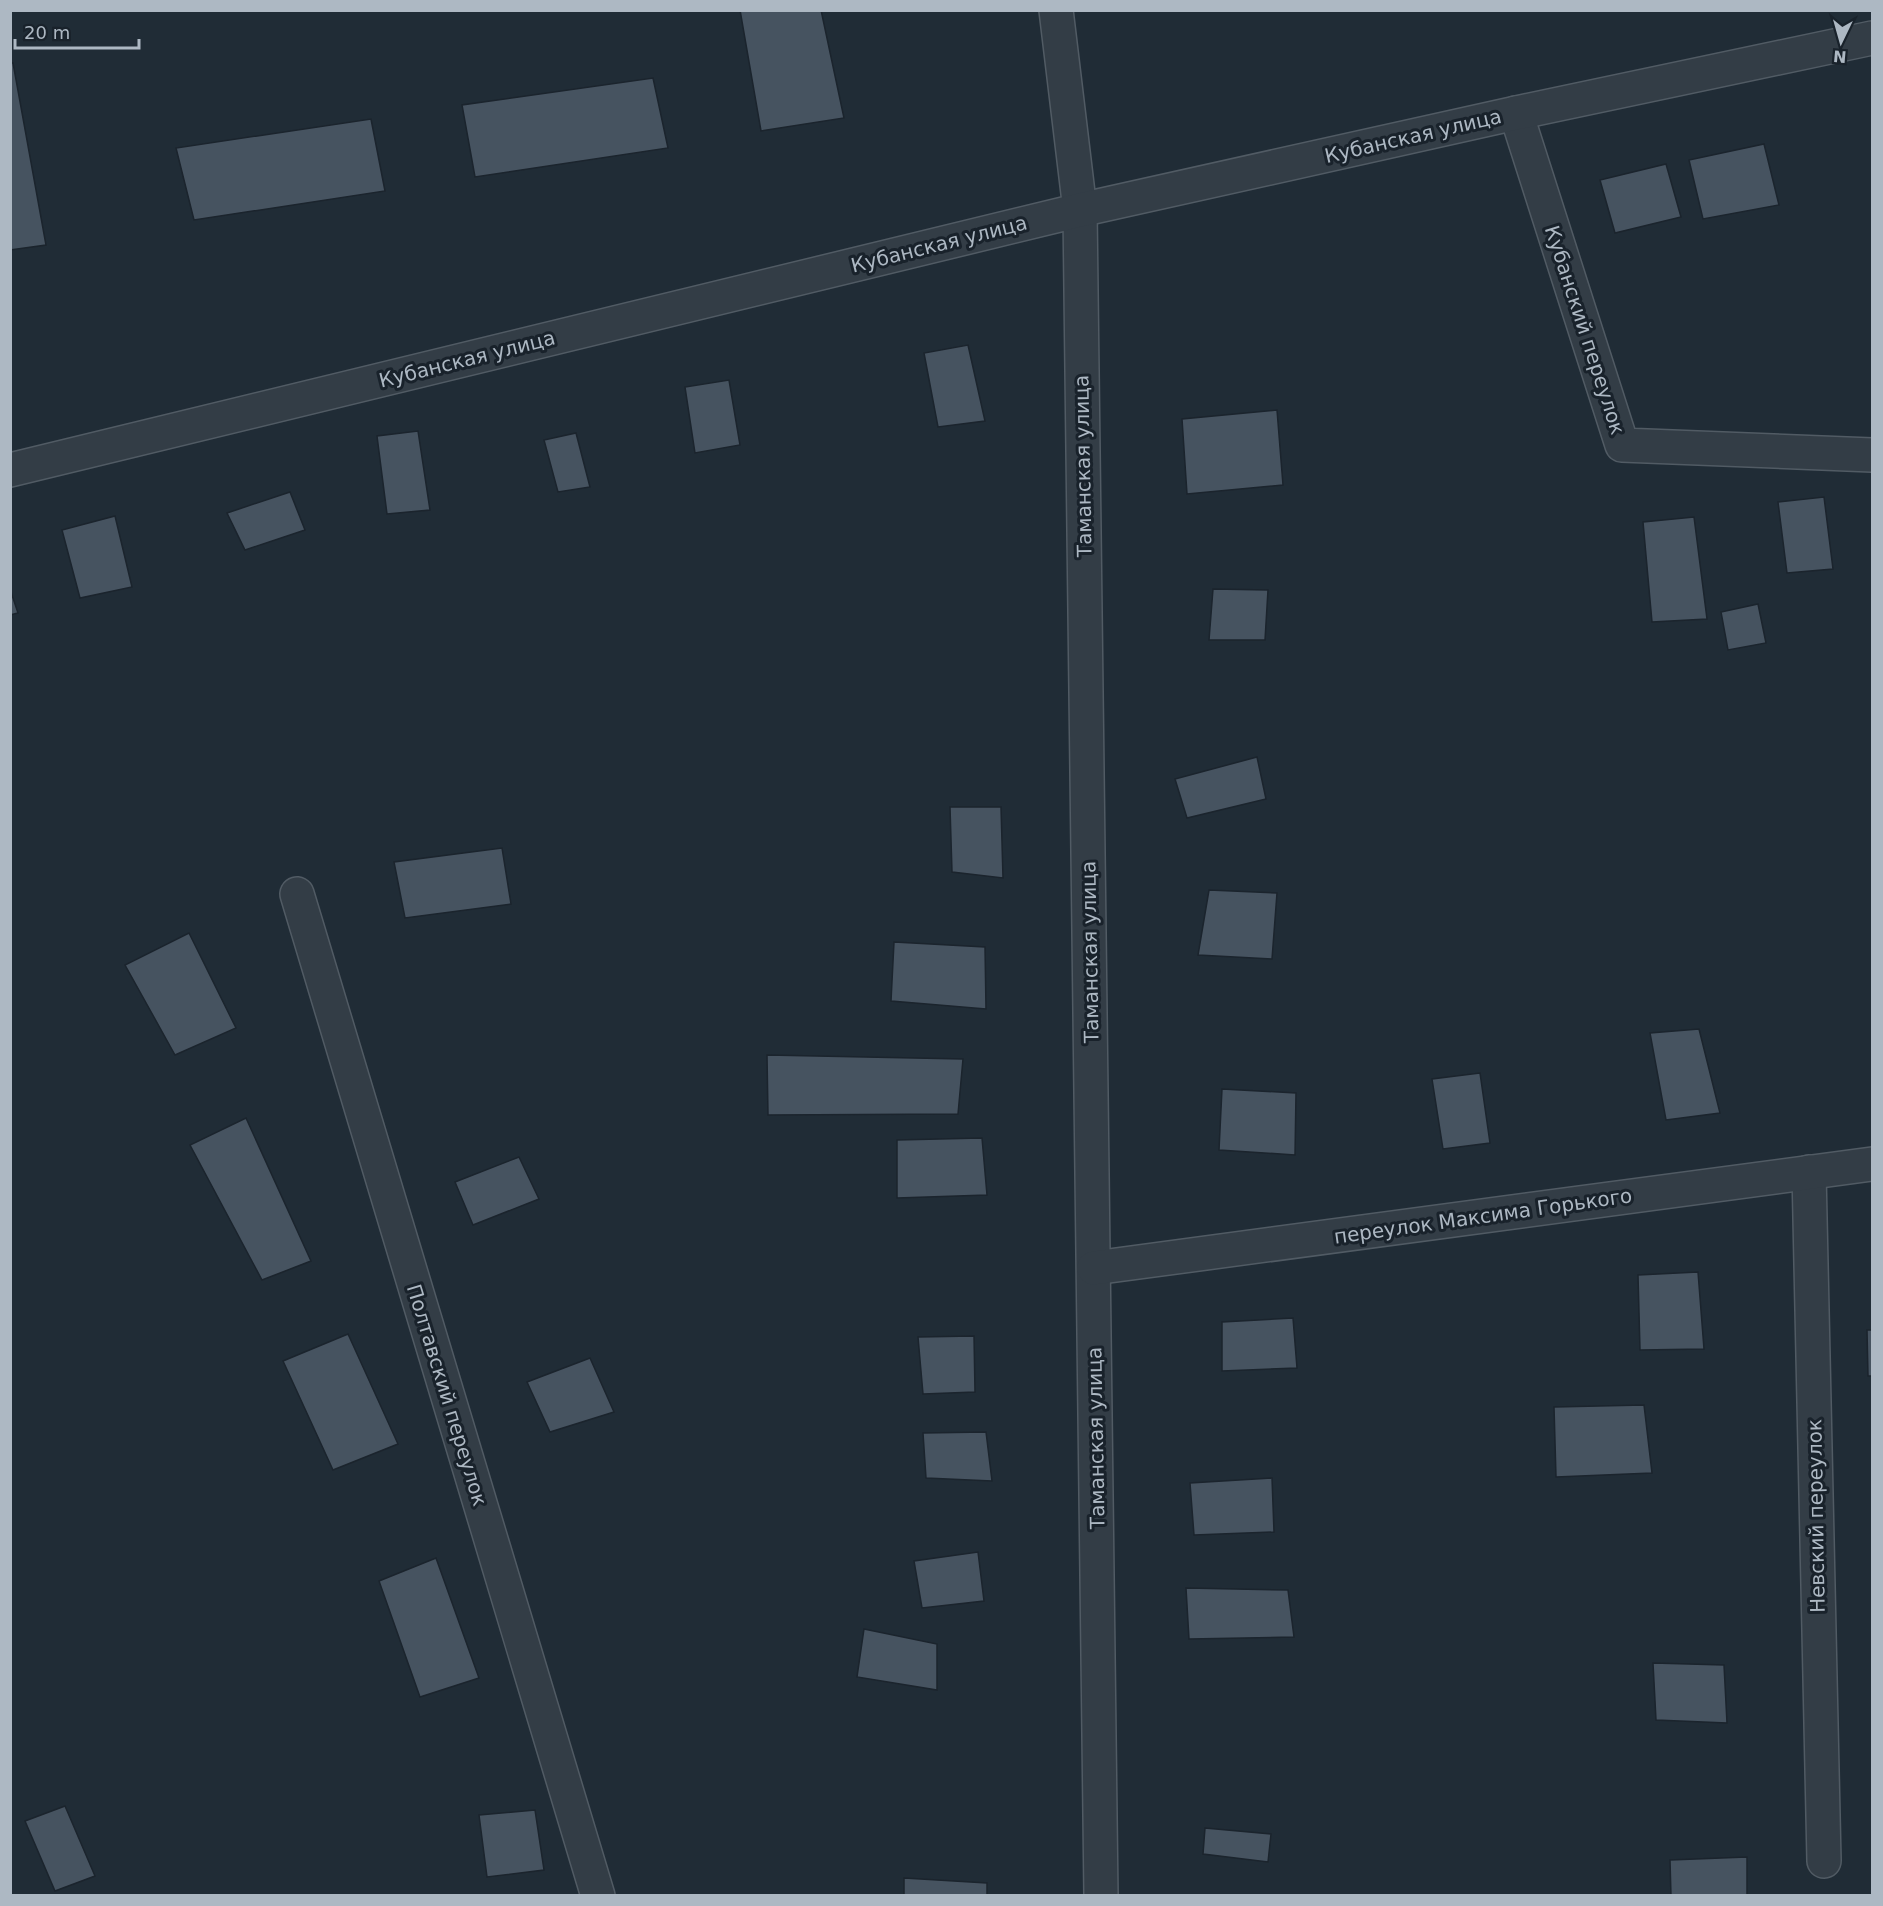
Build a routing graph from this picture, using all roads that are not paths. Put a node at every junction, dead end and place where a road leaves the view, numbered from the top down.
1 (1056, 10) edge
2 (1872, 38) edge
3 (1516, 113) junction
4 (1080, 210) junction
5 (1872, 455) edge
6 (10, 470) edge
7 (297, 894) dead end
8 (1872, 1164) edge
9 (1809, 1172) junction
10 (1094, 1268) junction
11 (1824, 1861) dead end
12 (598, 1896) edge
13 (1101, 1896) edge

1 - 4 street, Таманская улица
2 - 3 street, Кубанская улица
3 - 4 street, Кубанская улица
3 - 5 street, Кубанский переулок
4 - 6 street, Кубанская улица
4 - 10 street, Таманская улица
7 - 12 street, Полтавский переулок
8 - 9 street, переулок Максима Горького
9 - 10 street, переулок Максима Горького
9 - 11 street, Невский переулок
10 - 13 street, Таманская улица

